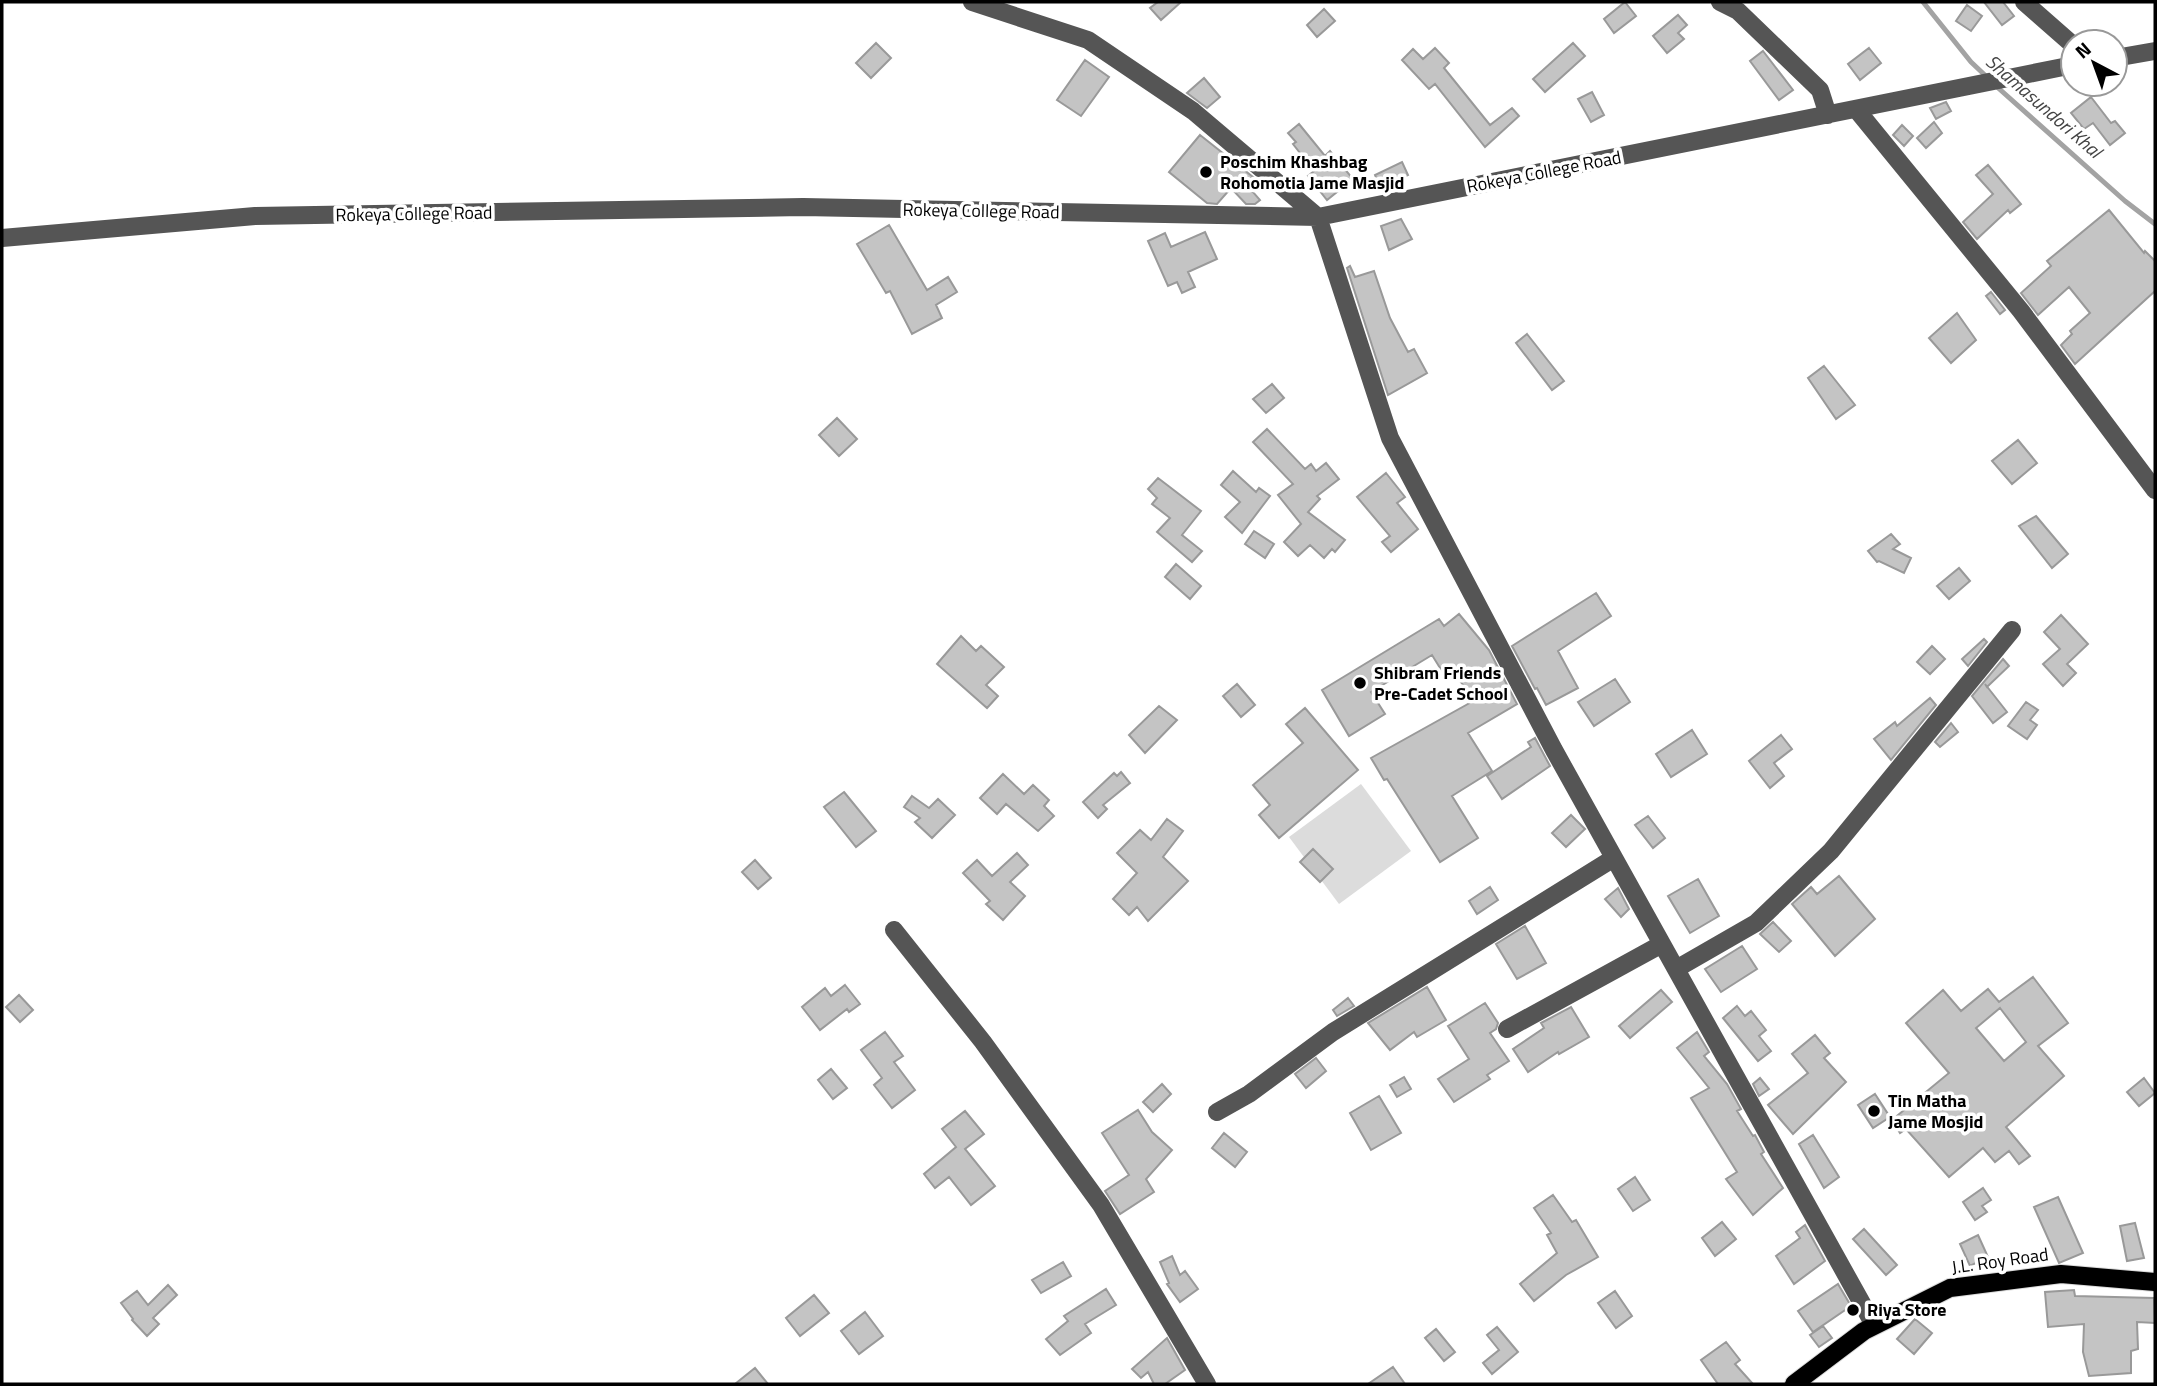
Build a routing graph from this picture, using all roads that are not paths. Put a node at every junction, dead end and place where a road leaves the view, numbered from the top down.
1 (972, 2) edge
2 (1720, 2) edge
3 (2024, 2) edge
4 (2059, 33) edge
5 (2155, 51) edge
6 (2129, 56) edge
7 (2059, 67) edge
8 (1856, 109) junction
9 (1828, 115) junction
10 (1318, 217) junction
11 (2, 238) edge
12 (2155, 490) edge
13 (2012, 630) dead end
14 (1614, 858) junction
15 (894, 930) dead end
16 (1662, 944) junction
17 (1676, 969) junction
18 (1507, 1029) dead end
19 (1217, 1112) dead end
20 (2155, 1282) edge
21 (1874, 1325) junction
22 (1207, 1384) edge
23 (1794, 1384) edge

1 - 10 street
2 - 9 street
3 - 4 street
5 - 6 street
7 - 8 street, Rokeya College Road
8 - 9 street, Rokeya College Road
8 - 12 street
9 - 10 street, Rokeya College Road
10 - 11 street, Rokeya College Road
10 - 14 street
13 - 17 street
14 - 16 street
14 - 19 street
15 - 22 street
16 - 17 street
16 - 18 street
17 - 21 street
20 - 21 main road, J.L. Roy Road
21 - 23 main road, J.L. Roy Road

